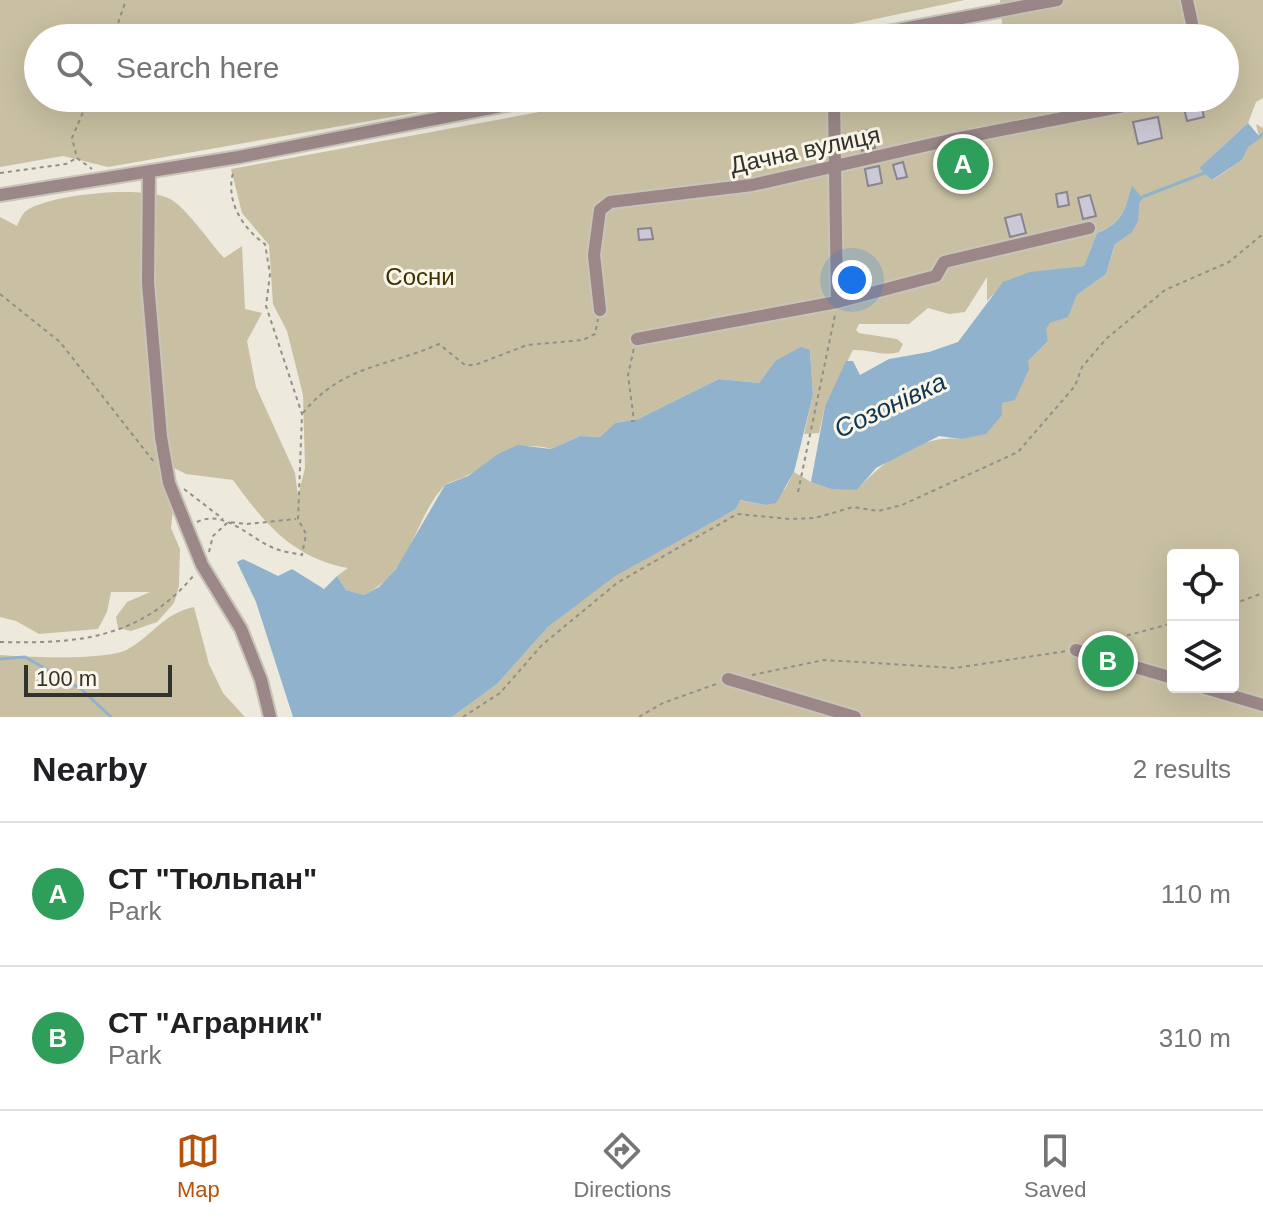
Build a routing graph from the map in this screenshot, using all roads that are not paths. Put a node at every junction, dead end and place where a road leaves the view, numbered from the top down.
1 (1057, 0) edge
2 (1187, 0) edge
3 (1009, 5) edge
4 (920, 24) edge
5 (1192, 24) edge
6 (471, 112) edge
7 (835, 112) edge
8 (1093, 112) edge
9 (838, 168) junction
10 (149, 172) junction
11 (0, 195) edge
12 (1089, 228) dead end
13 (837, 302) junction
14 (600, 310) road end
15 (637, 339) road end
16 (1076, 650) road end
17 (1167, 676) edge
18 (728, 679) road end
19 (1222, 693) edge
20 (1263, 705) edge
21 (270, 717) edge
22 (855, 717) edge

1 - 3 street
2 - 5 street
3 - 4 street
6 - 10 street
7 - 9 street
8 - 9 street, Дачна вулиця
9 - 13 street
9 - 14 street, Дачна вулиця
10 - 11 street
10 - 21 street
12 - 13 street
13 - 15 street
16 - 17 street
18 - 22 street
19 - 20 street

